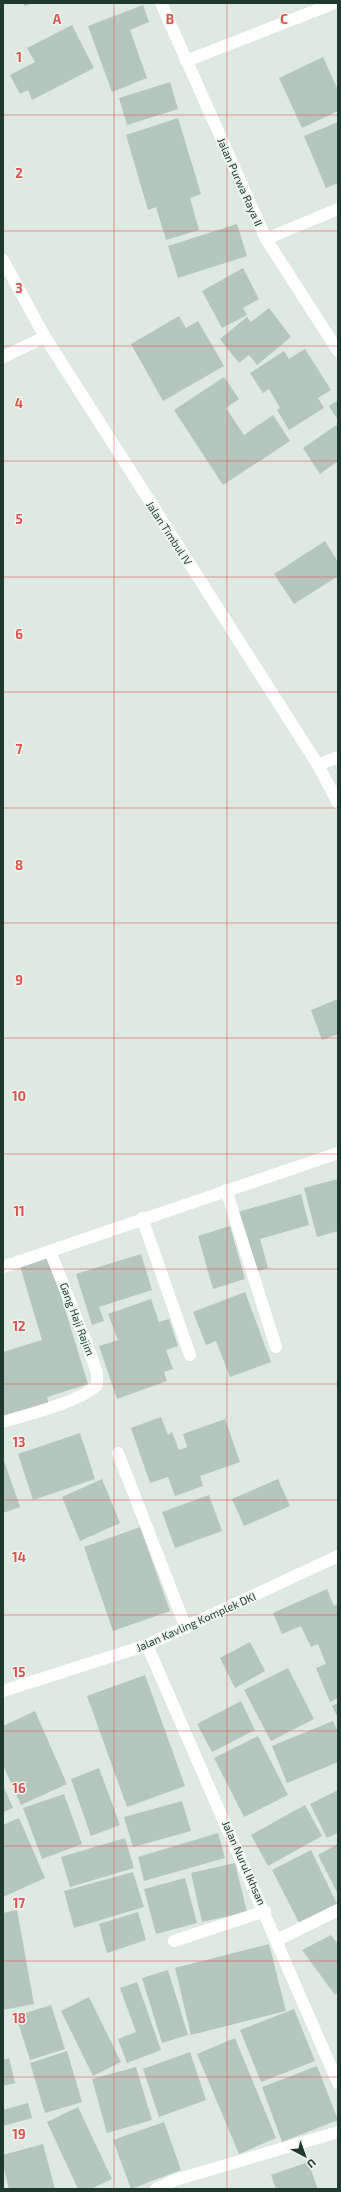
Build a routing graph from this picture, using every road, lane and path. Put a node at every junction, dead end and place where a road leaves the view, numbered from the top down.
1 (161, 3) edge
2 (335, 3) edge
3 (186, 60) junction
4 (338, 209) edge
5 (266, 239) junction
6 (3, 260) edge
7 (45, 337) junction
8 (338, 351) edge
9 (3, 357) edge
10 (338, 757) edge
11 (318, 765) junction
12 (338, 803) edge
13 (338, 1153) edge
14 (226, 1190) junction
15 (142, 1218) junction
16 (50, 1251) junction
17 (3, 1267) edge
18 (276, 1347) dead end
19 (190, 1354) dead end
20 (3, 1422) edge
21 (118, 1453) dead end
22 (338, 1556) edge
23 (186, 1628) junction
24 (148, 1645) junction
25 (3, 1691) edge
26 (338, 1910) edge
27 (265, 1911) junction
28 (277, 1940) junction
29 (174, 1941) dead end
30 (338, 2080) edge
31 (338, 2132) edge
32 (156, 2189) edge

1 - 3 street, Jalan Purwa Raya II
2 - 3 street
3 - 5 street, Jalan Purwa Raya II
4 - 5 street
5 - 8 street, Jalan Purwa Raya II
6 - 7 street, Jalan Timbul IV
7 - 9 street
7 - 11 street, Jalan Timbul IV
10 - 11 street
11 - 12 street, Jalan Timbul IV
13 - 14 street
14 - 15 street
14 - 18 street
15 - 16 street
15 - 19 street
16 - 17 street
16 - 20 street, Gang Haji Rajim
21 - 23 street
22 - 23 street, Jalan Kavling Komplek DKI
23 - 24 street, Jalan Kavling Komplek DKI
24 - 25 street, Jalan Kavling Komplek DKI
24 - 27 street, Jalan Nurul Ikhsan
26 - 28 street
27 - 28 street, Jalan Nurul Ikhsan
27 - 29 street
28 - 30 street, Jalan Nurul Ikhsan
31 - 32 street

